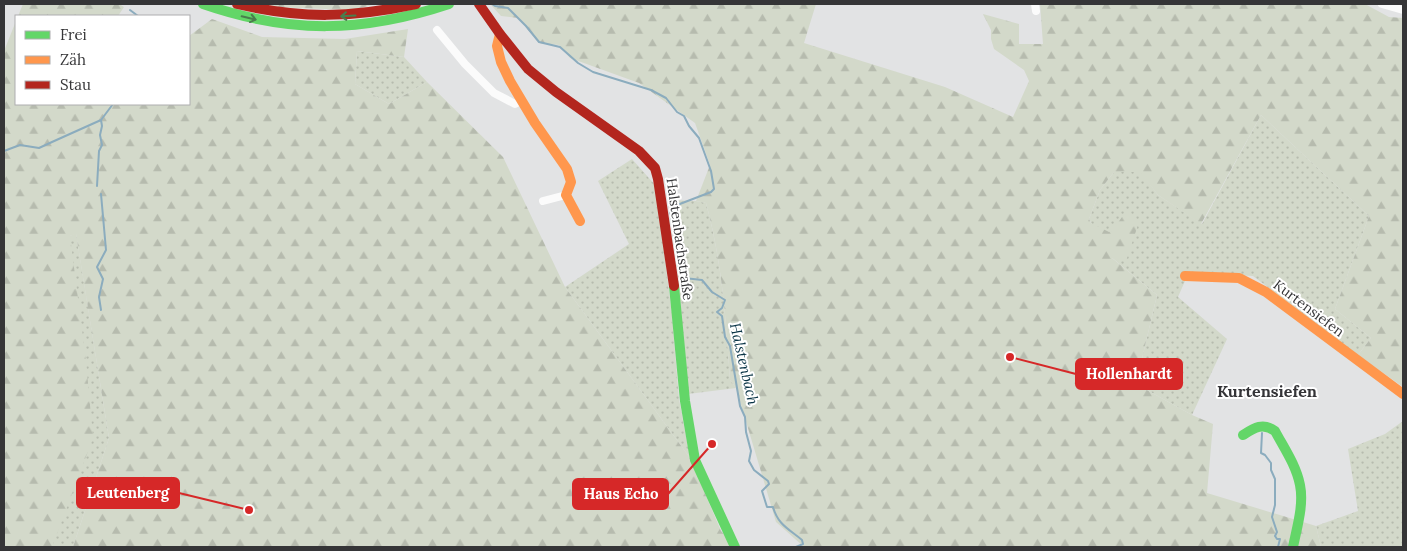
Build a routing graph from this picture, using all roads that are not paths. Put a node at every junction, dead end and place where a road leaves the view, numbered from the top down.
1 (203, 4) edge
2 (237, 4) edge
3 (416, 4) edge
4 (449, 4) edge
5 (479, 4) edge
6 (1382, 4) edge
7 (1403, 10) edge
8 (397, 14) junction
9 (437, 30) dead end
10 (500, 34) junction
11 (521, 101) junction
12 (566, 195) junction
13 (543, 201) dead end
14 (580, 221) dead end
15 (1185, 276) dead end
16 (1403, 394) edge
17 (1243, 434) dead end
18 (735, 547) edge
19 (1293, 547) edge

1 -> 8 main road
8 -> 2 main road
3 - 8 main road
4 - 8 main road
5 - 10 main road, Halstenbachstraße
6 - 7 street
9 - 11 street
10 - 11 main road
10 - 18 main road, Halstenbachstraße
11 - 12 main road
12 - 13 street
12 - 14 main road
15 - 16 main road, Kurtensiefen
17 - 19 main road

